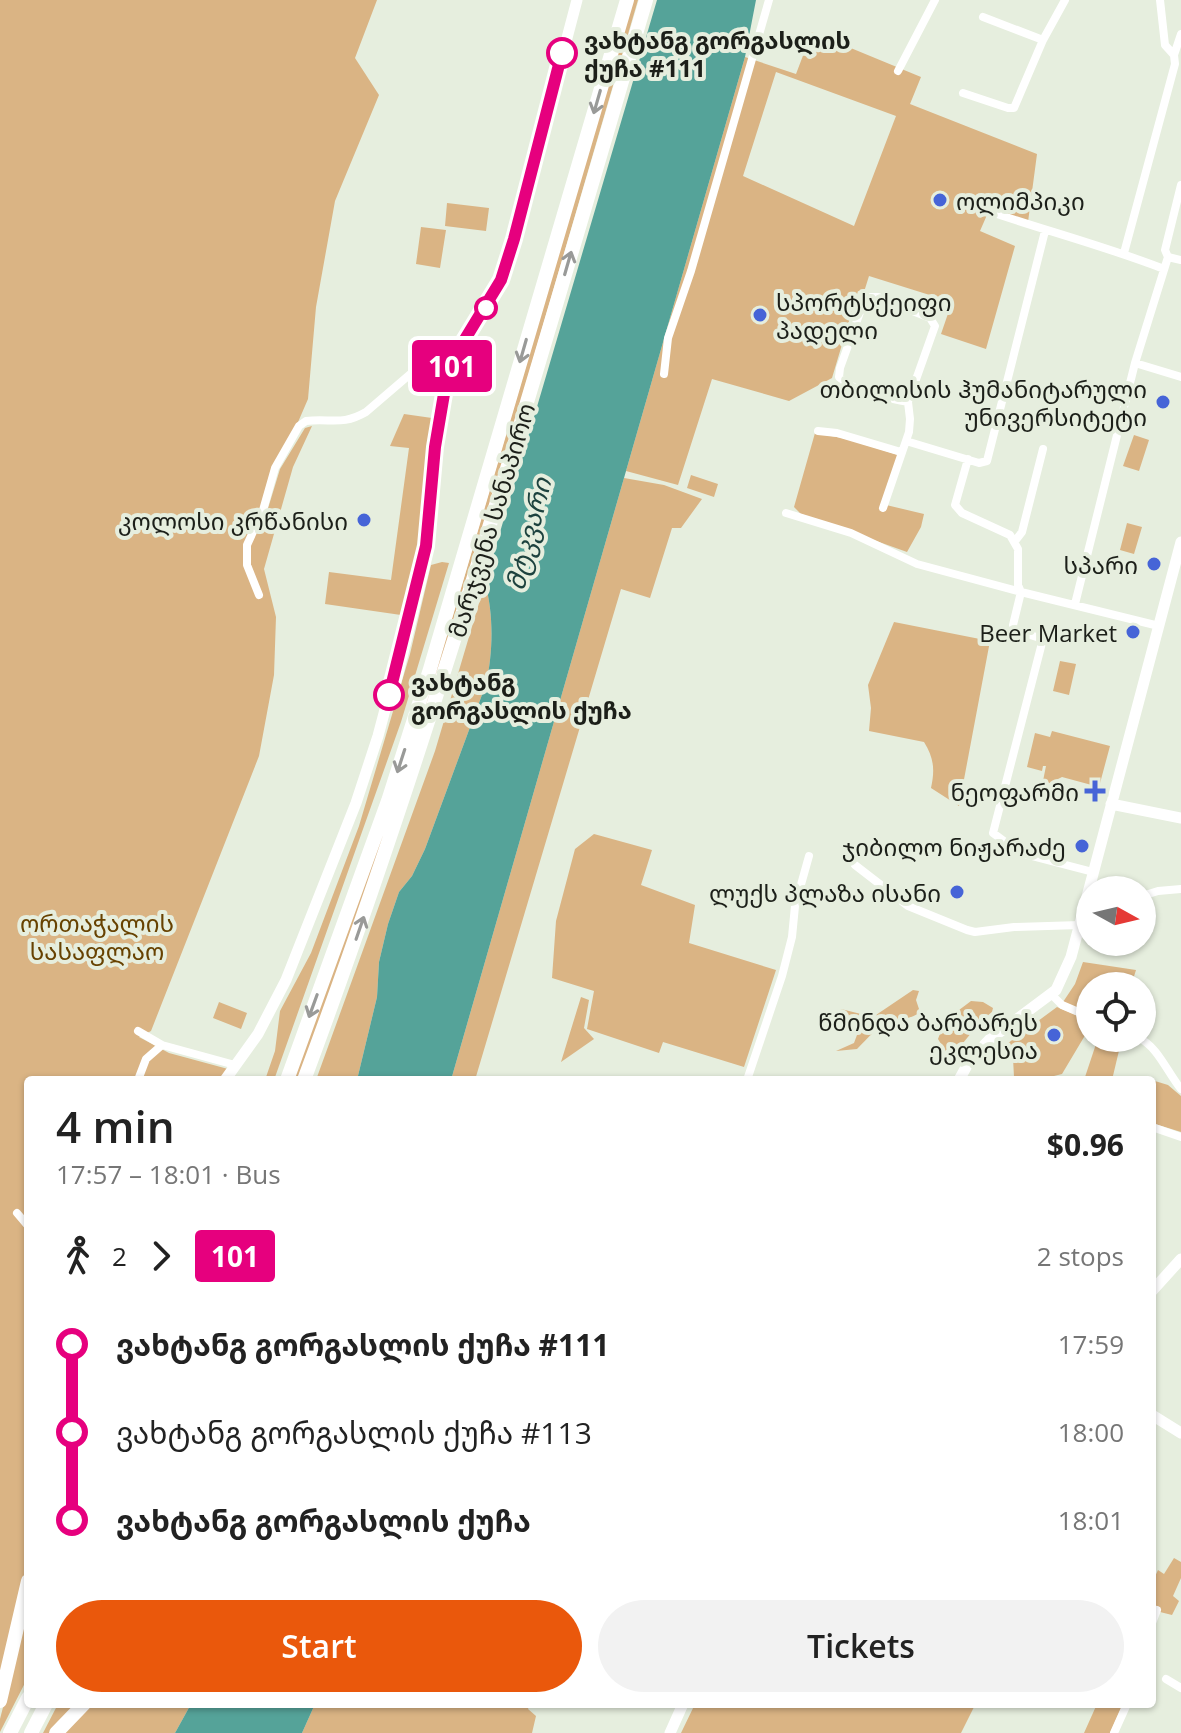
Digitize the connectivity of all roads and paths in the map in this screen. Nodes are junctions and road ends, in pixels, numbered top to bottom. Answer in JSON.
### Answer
{"nodes":[{"id":1,"x":577,"y":0,"type":"edge"},
{"id":2,"x":627,"y":0,"type":"edge"},
{"id":3,"x":646,"y":0,"type":"edge"},
{"id":4,"x":769,"y":0,"type":"edge"},
{"id":5,"x":935,"y":0,"type":"edge"},
{"id":6,"x":1065,"y":0,"type":"edge"},
{"id":7,"x":1160,"y":0,"type":"edge"},
{"id":8,"x":983,"y":17,"type":"dead end"},
{"id":9,"x":1181,"y":34,"type":"edge"},
{"id":10,"x":1043,"y":40,"type":"junction"},
{"id":11,"x":1174,"y":55,"type":"junction"},
{"id":12,"x":898,"y":71,"type":"dead end"},
{"id":13,"x":963,"y":93,"type":"dead end"},
{"id":14,"x":1181,"y":185,"type":"edge"},
{"id":15,"x":982,"y":209,"type":"dead end"},
{"id":16,"x":1045,"y":231,"type":"junction"},
{"id":17,"x":1124,"y":253,"type":"junction"},
{"id":18,"x":1168,"y":257,"type":"junction"},
{"id":19,"x":1181,"y":260,"type":"edge"},
{"id":20,"x":1164,"y":269,"type":"junction"},
{"id":21,"x":459,"y":349,"type":"junction"},
{"id":22,"x":1135,"y":363,"type":"junction"},
{"id":23,"x":664,"y":374,"type":"dead end"},
{"id":24,"x":1181,"y":377,"type":"edge"},
{"id":25,"x":908,"y":402,"type":"junction"},
{"id":26,"x":818,"y":431,"type":"dead end"},
{"id":27,"x":906,"y":441,"type":"junction"},
{"id":28,"x":1043,"y":449,"type":"dead end"},
{"id":29,"x":901,"y":452,"type":"junction"},
{"id":30,"x":968,"y":459,"type":"junction"},
{"id":31,"x":883,"y":508,"type":"dead end"},
{"id":32,"x":786,"y":513,"type":"dead end"},
{"id":33,"x":1015,"y":541,"type":"junction"},
{"id":34,"x":1181,"y":542,"type":"edge"},
{"id":35,"x":1021,"y":592,"type":"junction"},
{"id":36,"x":259,"y":595,"type":"dead end"},
{"id":37,"x":1075,"y":604,"type":"junction"},
{"id":38,"x":1159,"y":626,"type":"junction"},
{"id":39,"x":1111,"y":804,"type":"junction"},
{"id":40,"x":1181,"y":818,"type":"edge"},
{"id":41,"x":809,"y":856,"type":"dead end"},
{"id":42,"x":855,"y":865,"type":"dead end"},
{"id":43,"x":1093,"y":872,"type":"junction"},
{"id":44,"x":1092,"y":876,"type":"edge"},
{"id":45,"x":1181,"y":889,"type":"edge"},
{"id":46,"x":1156,"y":892,"type":"edge"},
{"id":47,"x":1076,"y":925,"type":"edge"},
{"id":48,"x":1076,"y":938,"type":"edge"},
{"id":49,"x":1051,"y":994,"type":"junction"},
{"id":50,"x":1076,"y":1011,"type":"edge"},
{"id":51,"x":138,"y":1031,"type":"dead end"},
{"id":52,"x":162,"y":1045,"type":"junction"},
{"id":53,"x":1156,"y":1052,"type":"edge"},
{"id":54,"x":235,"y":1065,"type":"junction"},
{"id":55,"x":140,"y":1076,"type":"edge"},
{"id":56,"x":228,"y":1076,"type":"edge"},
{"id":57,"x":288,"y":1076,"type":"edge"},
{"id":58,"x":305,"y":1076,"type":"edge"},
{"id":59,"x":748,"y":1076,"type":"edge"},
{"id":60,"x":961,"y":1076,"type":"edge"},
{"id":61,"x":1181,"y":1089,"type":"edge"},
{"id":62,"x":1156,"y":1128,"type":"edge"},
{"id":63,"x":1181,"y":1137,"type":"edge"},
{"id":64,"x":17,"y":1213,"type":"dead end"},
{"id":65,"x":24,"y":1221,"type":"edge"},
{"id":66,"x":1181,"y":1259,"type":"edge"},
{"id":67,"x":1156,"y":1287,"type":"edge"},
{"id":68,"x":1156,"y":1417,"type":"edge"},
{"id":69,"x":1181,"y":1433,"type":"edge"},
{"id":70,"x":24,"y":1598,"type":"edge"},
{"id":71,"x":1166,"y":1679,"type":"dead end"},
{"id":72,"x":1181,"y":1688,"type":"edge"},
{"id":73,"x":0,"y":1701,"type":"edge"},
{"id":74,"x":24,"y":1706,"type":"edge"},
{"id":75,"x":44,"y":1708,"type":"edge"},
{"id":76,"x":80,"y":1708,"type":"edge"},
{"id":77,"x":681,"y":1708,"type":"edge"},
{"id":78,"x":1125,"y":1708,"type":"edge"},
{"id":79,"x":10,"y":1733,"type":"edge"},
{"id":80,"x":31,"y":1733,"type":"edge"},
{"id":81,"x":56,"y":1733,"type":"edge"},
{"id":82,"x":670,"y":1733,"type":"edge"},
{"id":83,"x":1114,"y":1733,"type":"edge"}],
"edges":[{"from":1,"to":21,"type":"street"},
{"from":2,"to":57,"type":"highway","name":"მარჯვენა სანაპირო","one_way":true},
{"from":58,"to":3,"type":"highway","name":"მარჯვენა სანაპირო","one_way":true},
{"from":4,"to":23,"type":"street"},
{"from":5,"to":12,"type":"street"},
{"from":6,"to":10,"type":"street"},
{"from":7,"to":11,"type":"street"},
{"from":8,"to":10,"type":"street"},
{"from":9,"to":11,"type":"street"},
{"from":10,"to":13,"type":"street"},
{"from":11,"to":17,"type":"street"},
{"from":14,"to":18,"type":"street"},
{"from":15,"to":16,"type":"street"},
{"from":16,"to":17,"type":"street"},
{"from":16,"to":30,"type":"street"},
{"from":17,"to":20,"type":"street"},
{"from":18,"to":19,"type":"street"},
{"from":18,"to":20,"type":"street"},
{"from":20,"to":22,"type":"street"},
{"from":21,"to":36,"type":"street"},
{"from":21,"to":54,"type":"street"},
{"from":22,"to":24,"type":"street"},
{"from":22,"to":37,"type":"street"},
{"from":25,"to":25,"type":"street"},
{"from":25,"to":27,"type":"street"},
{"from":26,"to":29,"type":"street"},
{"from":27,"to":29,"type":"street"},
{"from":27,"to":30,"type":"street"},
{"from":28,"to":33,"type":"street"},
{"from":29,"to":31,"type":"street"},
{"from":30,"to":33,"type":"street"},
{"from":32,"to":35,"type":"street"},
{"from":33,"to":35,"type":"street"},
{"from":34,"to":38,"type":"street"},
{"from":35,"to":37,"type":"street"},
{"from":35,"to":43,"type":"street"},
{"from":37,"to":38,"type":"street"},
{"from":38,"to":39,"type":"street"},
{"from":39,"to":40,"type":"street"},
{"from":39,"to":43,"type":"street"},
{"from":41,"to":59,"type":"street"},
{"from":42,"to":47,"type":"street"},
{"from":43,"to":44,"type":"street"},
{"from":45,"to":46,"type":"street"},
{"from":48,"to":49,"type":"street"},
{"from":49,"to":50,"type":"street"},
{"from":49,"to":60,"type":"street"},
{"from":51,"to":52,"type":"street"},
{"from":52,"to":54,"type":"street"},
{"from":52,"to":55,"type":"street"},
{"from":53,"to":61,"type":"street"},
{"from":54,"to":56,"type":"street"},
{"from":62,"to":63,"type":"street"},
{"from":64,"to":65,"type":"street"},
{"from":66,"to":67,"type":"street"},
{"from":68,"to":69,"type":"street"},
{"from":70,"to":73,"type":"highway"},
{"from":71,"to":72,"type":"street"},
{"from":74,"to":79,"type":"highway"},
{"from":75,"to":80,"type":"highway"},
{"from":76,"to":81,"type":"highway"},
{"from":77,"to":82,"type":"street"},
{"from":78,"to":83,"type":"street"}]}
